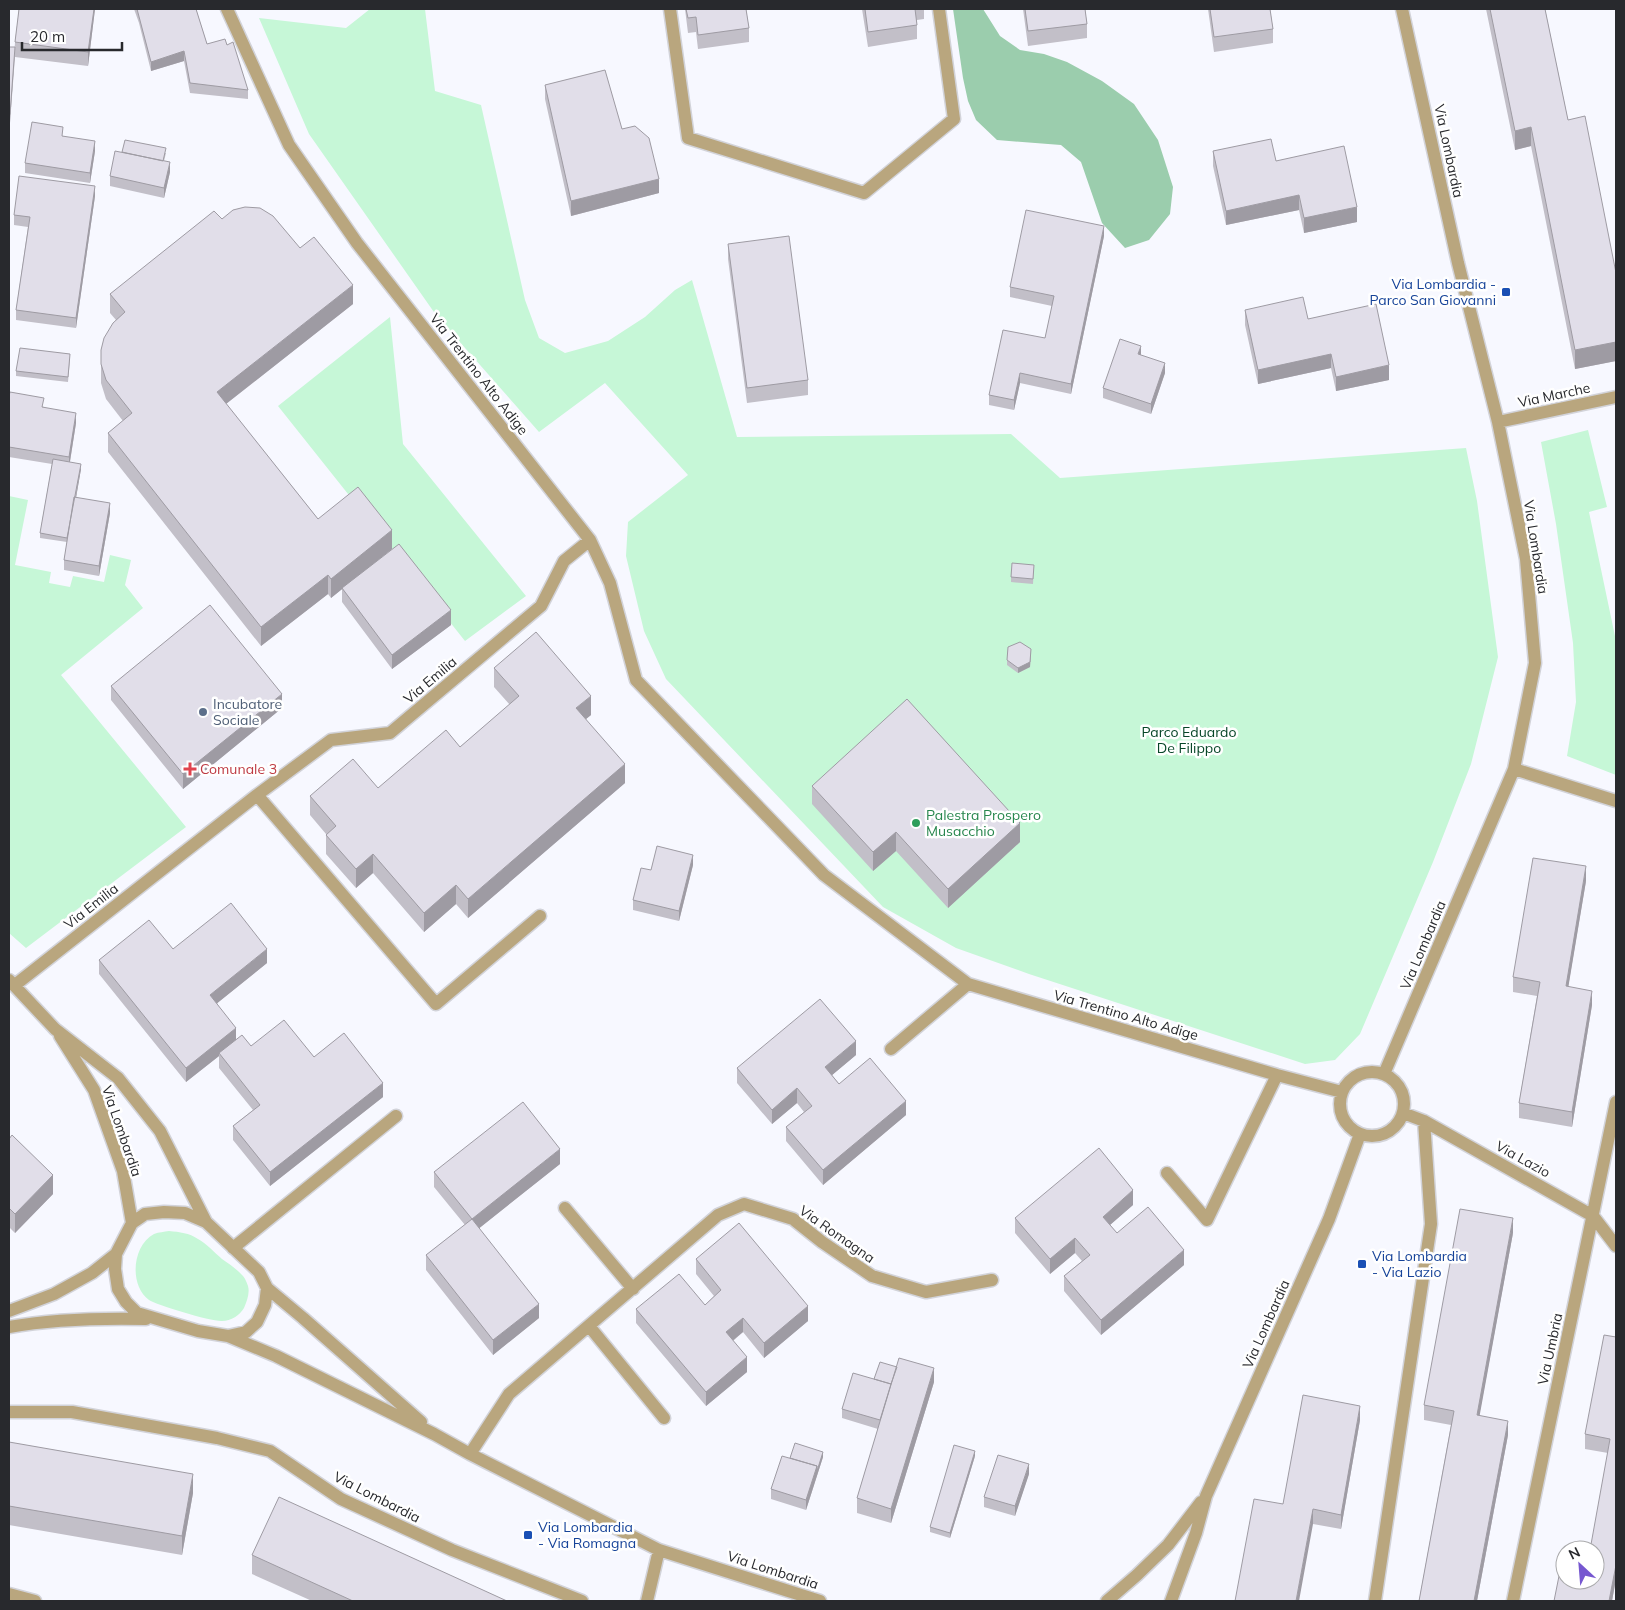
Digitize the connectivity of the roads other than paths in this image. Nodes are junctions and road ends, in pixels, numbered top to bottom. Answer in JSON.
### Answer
{"nodes":[{"id":1,"x":227,"y":9,"type":"edge"},
{"id":2,"x":670,"y":9,"type":"edge"},
{"id":3,"x":939,"y":9,"type":"edge"},
{"id":4,"x":1402,"y":9,"type":"edge"},
{"id":5,"x":1616,"y":398,"type":"edge"},
{"id":6,"x":1498,"y":422,"type":"junction"},
{"id":7,"x":590,"y":540,"type":"junction"},
{"id":8,"x":1514,"y":768,"type":"junction"},
{"id":9,"x":257,"y":795,"type":"junction"},
{"id":10,"x":1616,"y":801,"type":"edge"},
{"id":11,"x":540,"y":916,"type":"dead end"},
{"id":12,"x":12,"y":983,"type":"edge"},
{"id":13,"x":968,"y":984,"type":"junction"},
{"id":14,"x":55,"y":1028,"type":"junction"},
{"id":15,"x":891,"y":1049,"type":"dead end"},
{"id":16,"x":1384,"y":1074,"type":"junction"},
{"id":17,"x":1277,"y":1075,"type":"junction"},
{"id":18,"x":1342,"y":1092,"type":"junction"},
{"id":19,"x":1616,"y":1102,"type":"edge"},
{"id":20,"x":1403,"y":1114,"type":"junction"},
{"id":21,"x":396,"y":1116,"type":"dead end"},
{"id":22,"x":1424,"y":1121,"type":"junction"},
{"id":23,"x":1360,"y":1134,"type":"junction"},
{"id":24,"x":1167,"y":1173,"type":"dead end"},
{"id":25,"x":565,"y":1208,"type":"dead end"},
{"id":26,"x":1593,"y":1216,"type":"junction"},
{"id":27,"x":206,"y":1222,"type":"junction"},
{"id":28,"x":132,"y":1223,"type":"junction"},
{"id":29,"x":1616,"y":1246,"type":"edge"},
{"id":30,"x":233,"y":1248,"type":"junction"},
{"id":31,"x":116,"y":1254,"type":"junction"},
{"id":32,"x":992,"y":1280,"type":"dead end"},
{"id":33,"x":267,"y":1288,"type":"junction"},
{"id":34,"x":634,"y":1289,"type":"junction"},
{"id":35,"x":9,"y":1311,"type":"edge"},
{"id":36,"x":156,"y":1319,"type":"junction"},
{"id":37,"x":589,"y":1326,"type":"junction"},
{"id":38,"x":9,"y":1327,"type":"edge"},
{"id":39,"x":228,"y":1336,"type":"junction"},
{"id":40,"x":9,"y":1412,"type":"edge"},
{"id":41,"x":664,"y":1418,"type":"dead end"},
{"id":42,"x":434,"y":1434,"type":"junction"},
{"id":43,"x":470,"y":1454,"type":"junction"},
{"id":44,"x":1206,"y":1496,"type":"junction"},
{"id":45,"x":659,"y":1550,"type":"junction"},
{"id":46,"x":9,"y":1594,"type":"edge"},
{"id":47,"x":35,"y":1601,"type":"edge"},
{"id":48,"x":582,"y":1601,"type":"edge"},
{"id":49,"x":647,"y":1601,"type":"edge"},
{"id":50,"x":820,"y":1601,"type":"edge"},
{"id":51,"x":1107,"y":1601,"type":"edge"},
{"id":52,"x":1171,"y":1601,"type":"edge"},
{"id":53,"x":1376,"y":1601,"type":"edge"},
{"id":54,"x":1513,"y":1601,"type":"edge"}],
"edges":[{"from":1,"to":7,"type":"street","name":"Via Trentino Alto Adige"},
{"from":2,"to":3,"type":"street"},
{"from":4,"to":6,"type":"street","name":"Via Lombardia"},
{"from":5,"to":6,"type":"street","name":"Via Marche"},
{"from":6,"to":8,"type":"street","name":"Via Lombardia"},
{"from":7,"to":9,"type":"street","name":"Via Emilia"},
{"from":7,"to":13,"type":"street","name":"Via Trentino Alto Adige"},
{"from":8,"to":10,"type":"street"},
{"from":8,"to":16,"type":"street","name":"Via Lombardia"},
{"from":9,"to":11,"type":"street"},
{"from":9,"to":12,"type":"street","name":"Via Emilia"},
{"from":12,"to":14,"type":"street","name":"Via Lombardia"},
{"from":13,"to":15,"type":"street"},
{"from":13,"to":17,"type":"street","name":"Via Trentino Alto Adige"},
{"from":14,"to":27,"type":"street","name":"Via Lombardia"},
{"from":14,"to":28,"type":"street","name":"Via Lombardia"},
{"from":16,"to":18,"type":"street"},
{"from":16,"to":20,"type":"street"},
{"from":17,"to":18,"type":"street","name":"Via Trentino Alto Adige"},
{"from":17,"to":24,"type":"street"},
{"from":18,"to":23,"type":"street"},
{"from":19,"to":26,"type":"street","name":"Via Umbria"},
{"from":20,"to":22,"type":"street","name":"Via Lazio"},
{"from":20,"to":23,"type":"street"},
{"from":21,"to":30,"type":"street"},
{"from":22,"to":26,"type":"street","name":"Via Lazio"},
{"from":22,"to":53,"type":"street"},
{"from":23,"to":44,"type":"street","name":"Via Lombardia"},
{"from":25,"to":34,"type":"street"},
{"from":26,"to":29,"type":"street","name":"Via Lazio"},
{"from":26,"to":54,"type":"street","name":"Via Umbria"},
{"from":27,"to":28,"type":"street"},
{"from":27,"to":30,"type":"street"},
{"from":28,"to":31,"type":"street"},
{"from":30,"to":33,"type":"street"},
{"from":31,"to":35,"type":"street"},
{"from":31,"to":36,"type":"street"},
{"from":32,"to":34,"type":"street","name":"Via Romagna"},
{"from":33,"to":39,"type":"street"},
{"from":33,"to":42,"type":"street","name":"Via Lombardia"},
{"from":34,"to":37,"type":"street","name":"Via Romagna"},
{"from":36,"to":38,"type":"street"},
{"from":36,"to":39,"type":"street"},
{"from":37,"to":41,"type":"street"},
{"from":37,"to":43,"type":"street","name":"Via Romagna"},
{"from":39,"to":42,"type":"street","name":"Via Lombardia"},
{"from":40,"to":48,"type":"street","name":"Via Lombardia"},
{"from":42,"to":43,"type":"street","name":"Via Lombardia"},
{"from":43,"to":45,"type":"street","name":"Via Lombardia"},
{"from":44,"to":51,"type":"street","name":"Via Lombardia"},
{"from":44,"to":52,"type":"street","name":"Via Lombardia"},
{"from":45,"to":49,"type":"street"},
{"from":45,"to":50,"type":"street","name":"Via Lombardia"},
{"from":46,"to":47,"type":"street"}]}
